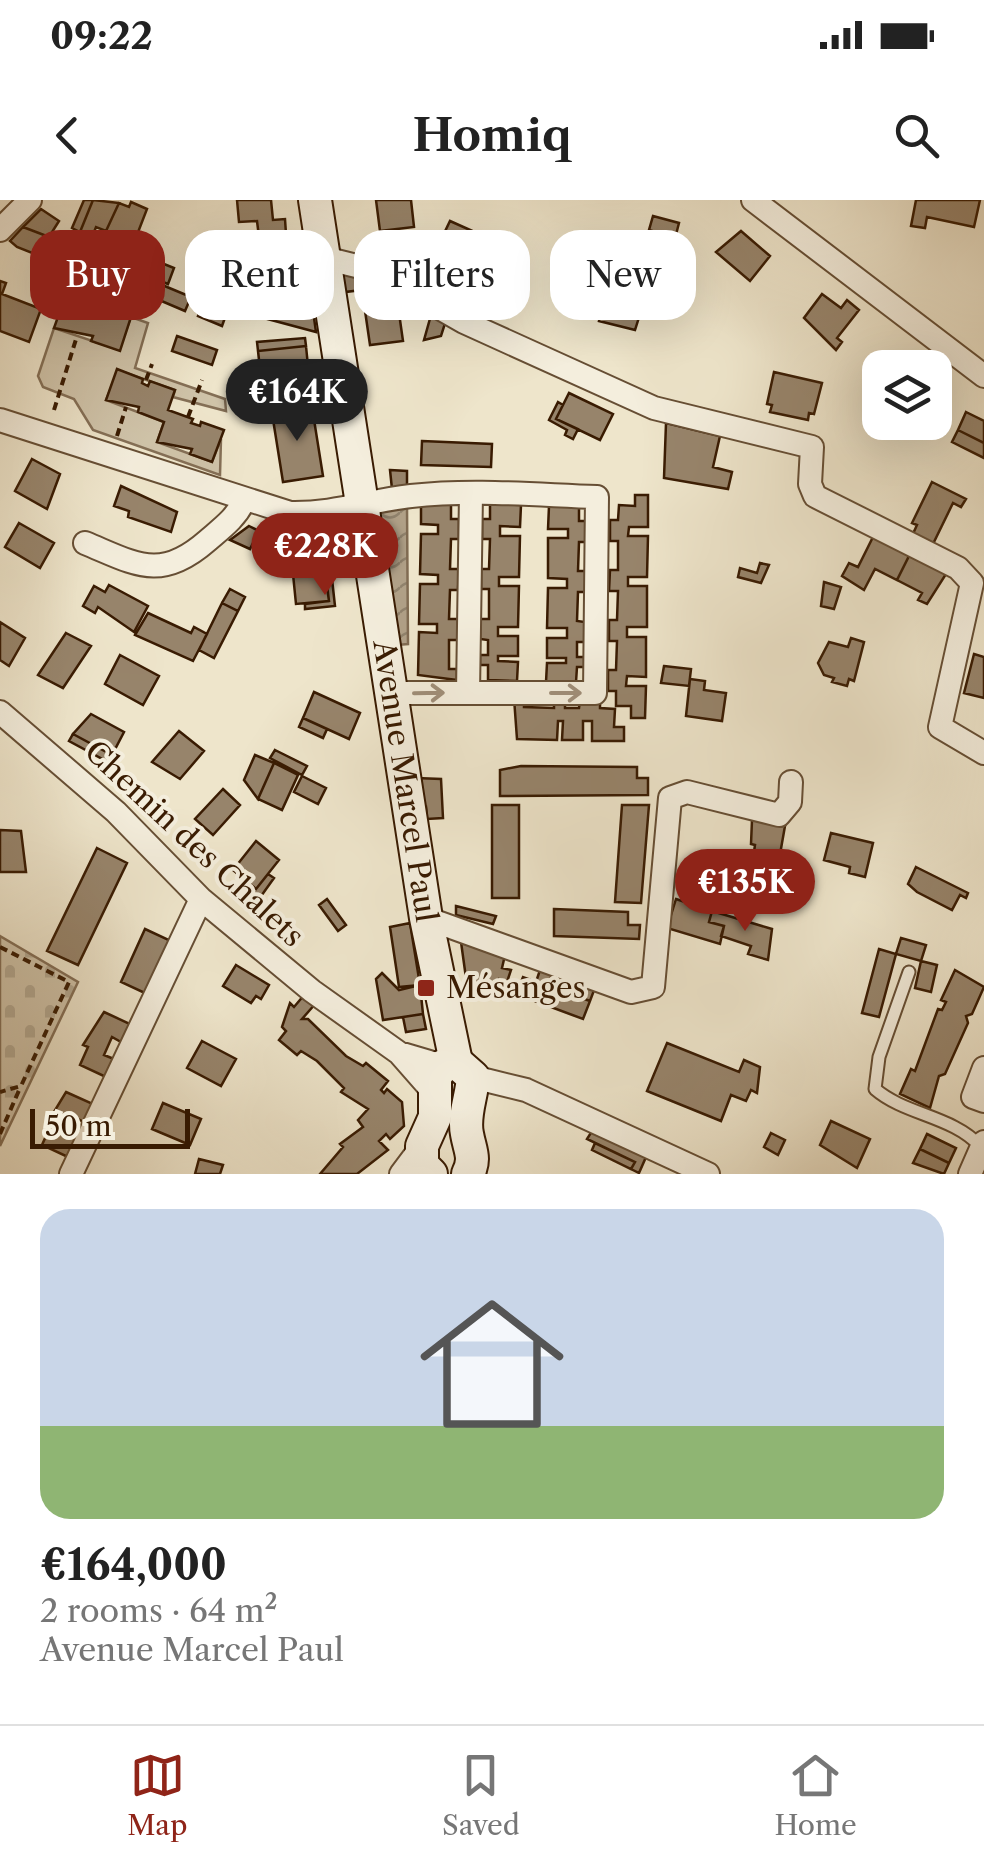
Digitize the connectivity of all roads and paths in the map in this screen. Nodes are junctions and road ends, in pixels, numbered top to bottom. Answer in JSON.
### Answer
{"nodes":[{"id":1,"x":30,"y":200,"type":"edge"},
{"id":2,"x":315,"y":200,"type":"edge"},
{"id":3,"x":754,"y":200,"type":"edge"},
{"id":4,"x":0,"y":230,"type":"edge"},
{"id":5,"x":320,"y":230,"type":"edge"},
{"id":6,"x":334,"y":260,"type":"edge"},
{"id":7,"x":333,"y":320,"type":"edge"},
{"id":8,"x":76,"y":336,"type":"dead end"},
{"id":9,"x":152,"y":364,"type":"dead end"},
{"id":10,"x":984,"y":376,"type":"edge"},
{"id":11,"x":146,"y":380,"type":"dead end"},
{"id":12,"x":202,"y":380,"type":"dead end"},
{"id":13,"x":126,"y":408,"type":"dead end"},
{"id":14,"x":54,"y":410,"type":"dead end"},
{"id":15,"x":188,"y":417,"type":"dead end"},
{"id":16,"x":0,"y":420,"type":"edge"},
{"id":17,"x":110,"y":456,"type":"junction"},
{"id":18,"x":470,"y":494,"type":"junction"},
{"id":19,"x":244,"y":501,"type":"junction"},
{"id":20,"x":359,"y":504,"type":"junction"},
{"id":21,"x":85,"y":543,"type":"dead end"},
{"id":22,"x":468,"y":693,"type":"junction"},
{"id":23,"x":390,"y":694,"type":"junction"},
{"id":24,"x":0,"y":712,"type":"edge"},
{"id":25,"x":984,"y":752,"type":"edge"},
{"id":26,"x":791,"y":782,"type":"dead end"},
{"id":27,"x":201,"y":899,"type":"junction"},
{"id":28,"x":426,"y":918,"type":"junction"},
{"id":29,"x":0,"y":947,"type":"edge"},
{"id":30,"x":908,"y":972,"type":"dead end"},
{"id":31,"x":984,"y":1068,"type":"edge"},
{"id":32,"x":452,"y":1075,"type":"junction"},
{"id":33,"x":21,"y":1086,"type":"junction"},
{"id":34,"x":0,"y":1092,"type":"edge"},
{"id":35,"x":984,"y":1101,"type":"edge"},
{"id":36,"x":0,"y":1134,"type":"edge"},
{"id":37,"x":982,"y":1144,"type":"edge"},
{"id":38,"x":427,"y":1160,"type":"edge"},
{"id":39,"x":71,"y":1174,"type":"edge"},
{"id":40,"x":401,"y":1174,"type":"edge"},
{"id":41,"x":468,"y":1174,"type":"edge"},
{"id":42,"x":708,"y":1174,"type":"edge"},
{"id":43,"x":970,"y":1174,"type":"edge"}],
"edges":[{"from":1,"to":4,"type":"street"},
{"from":2,"to":5,"type":"main road","name":"Avenue Marcel Paul"},
{"from":3,"to":10,"type":"street"},
{"from":6,"to":25,"type":"street"},
{"from":7,"to":20,"type":"main road","name":"Avenue Marcel Paul"},
{"from":8,"to":14,"type":"path"},
{"from":9,"to":11,"type":"path"},
{"from":12,"to":15,"type":"path"},
{"from":13,"to":17,"type":"path"},
{"from":16,"to":17,"type":"street"},
{"from":17,"to":19,"type":"street"},
{"from":18,"to":20,"type":"street"},
{"from":18,"to":22,"type":"street"},
{"from":22,"to":18,"type":"street","one_way":true},
{"from":19,"to":20,"type":"street"},
{"from":19,"to":21,"type":"street"},
{"from":20,"to":23,"type":"main road","name":"Avenue Marcel Paul"},
{"from":23,"to":22,"type":"street","one_way":true},
{"from":23,"to":28,"type":"main road","name":"Avenue Marcel Paul"},
{"from":24,"to":27,"type":"street","name":"Chemin des Chalets"},
{"from":26,"to":28,"type":"street"},
{"from":27,"to":32,"type":"street","name":"Chemin des Chalets"},
{"from":27,"to":39,"type":"street"},
{"from":28,"to":32,"type":"main road","name":"Avenue Marcel Paul"},
{"from":29,"to":33,"type":"path"},
{"from":30,"to":37,"type":"lane"},
{"from":31,"to":35,"type":"street"},
{"from":32,"to":38,"type":"main road"},
{"from":32,"to":41,"type":"main road"},
{"from":32,"to":42,"type":"street"},
{"from":33,"to":34,"type":"path"},
{"from":33,"to":36,"type":"path"},
{"from":37,"to":43,"type":"street"},
{"from":38,"to":40,"type":"street"}]}
